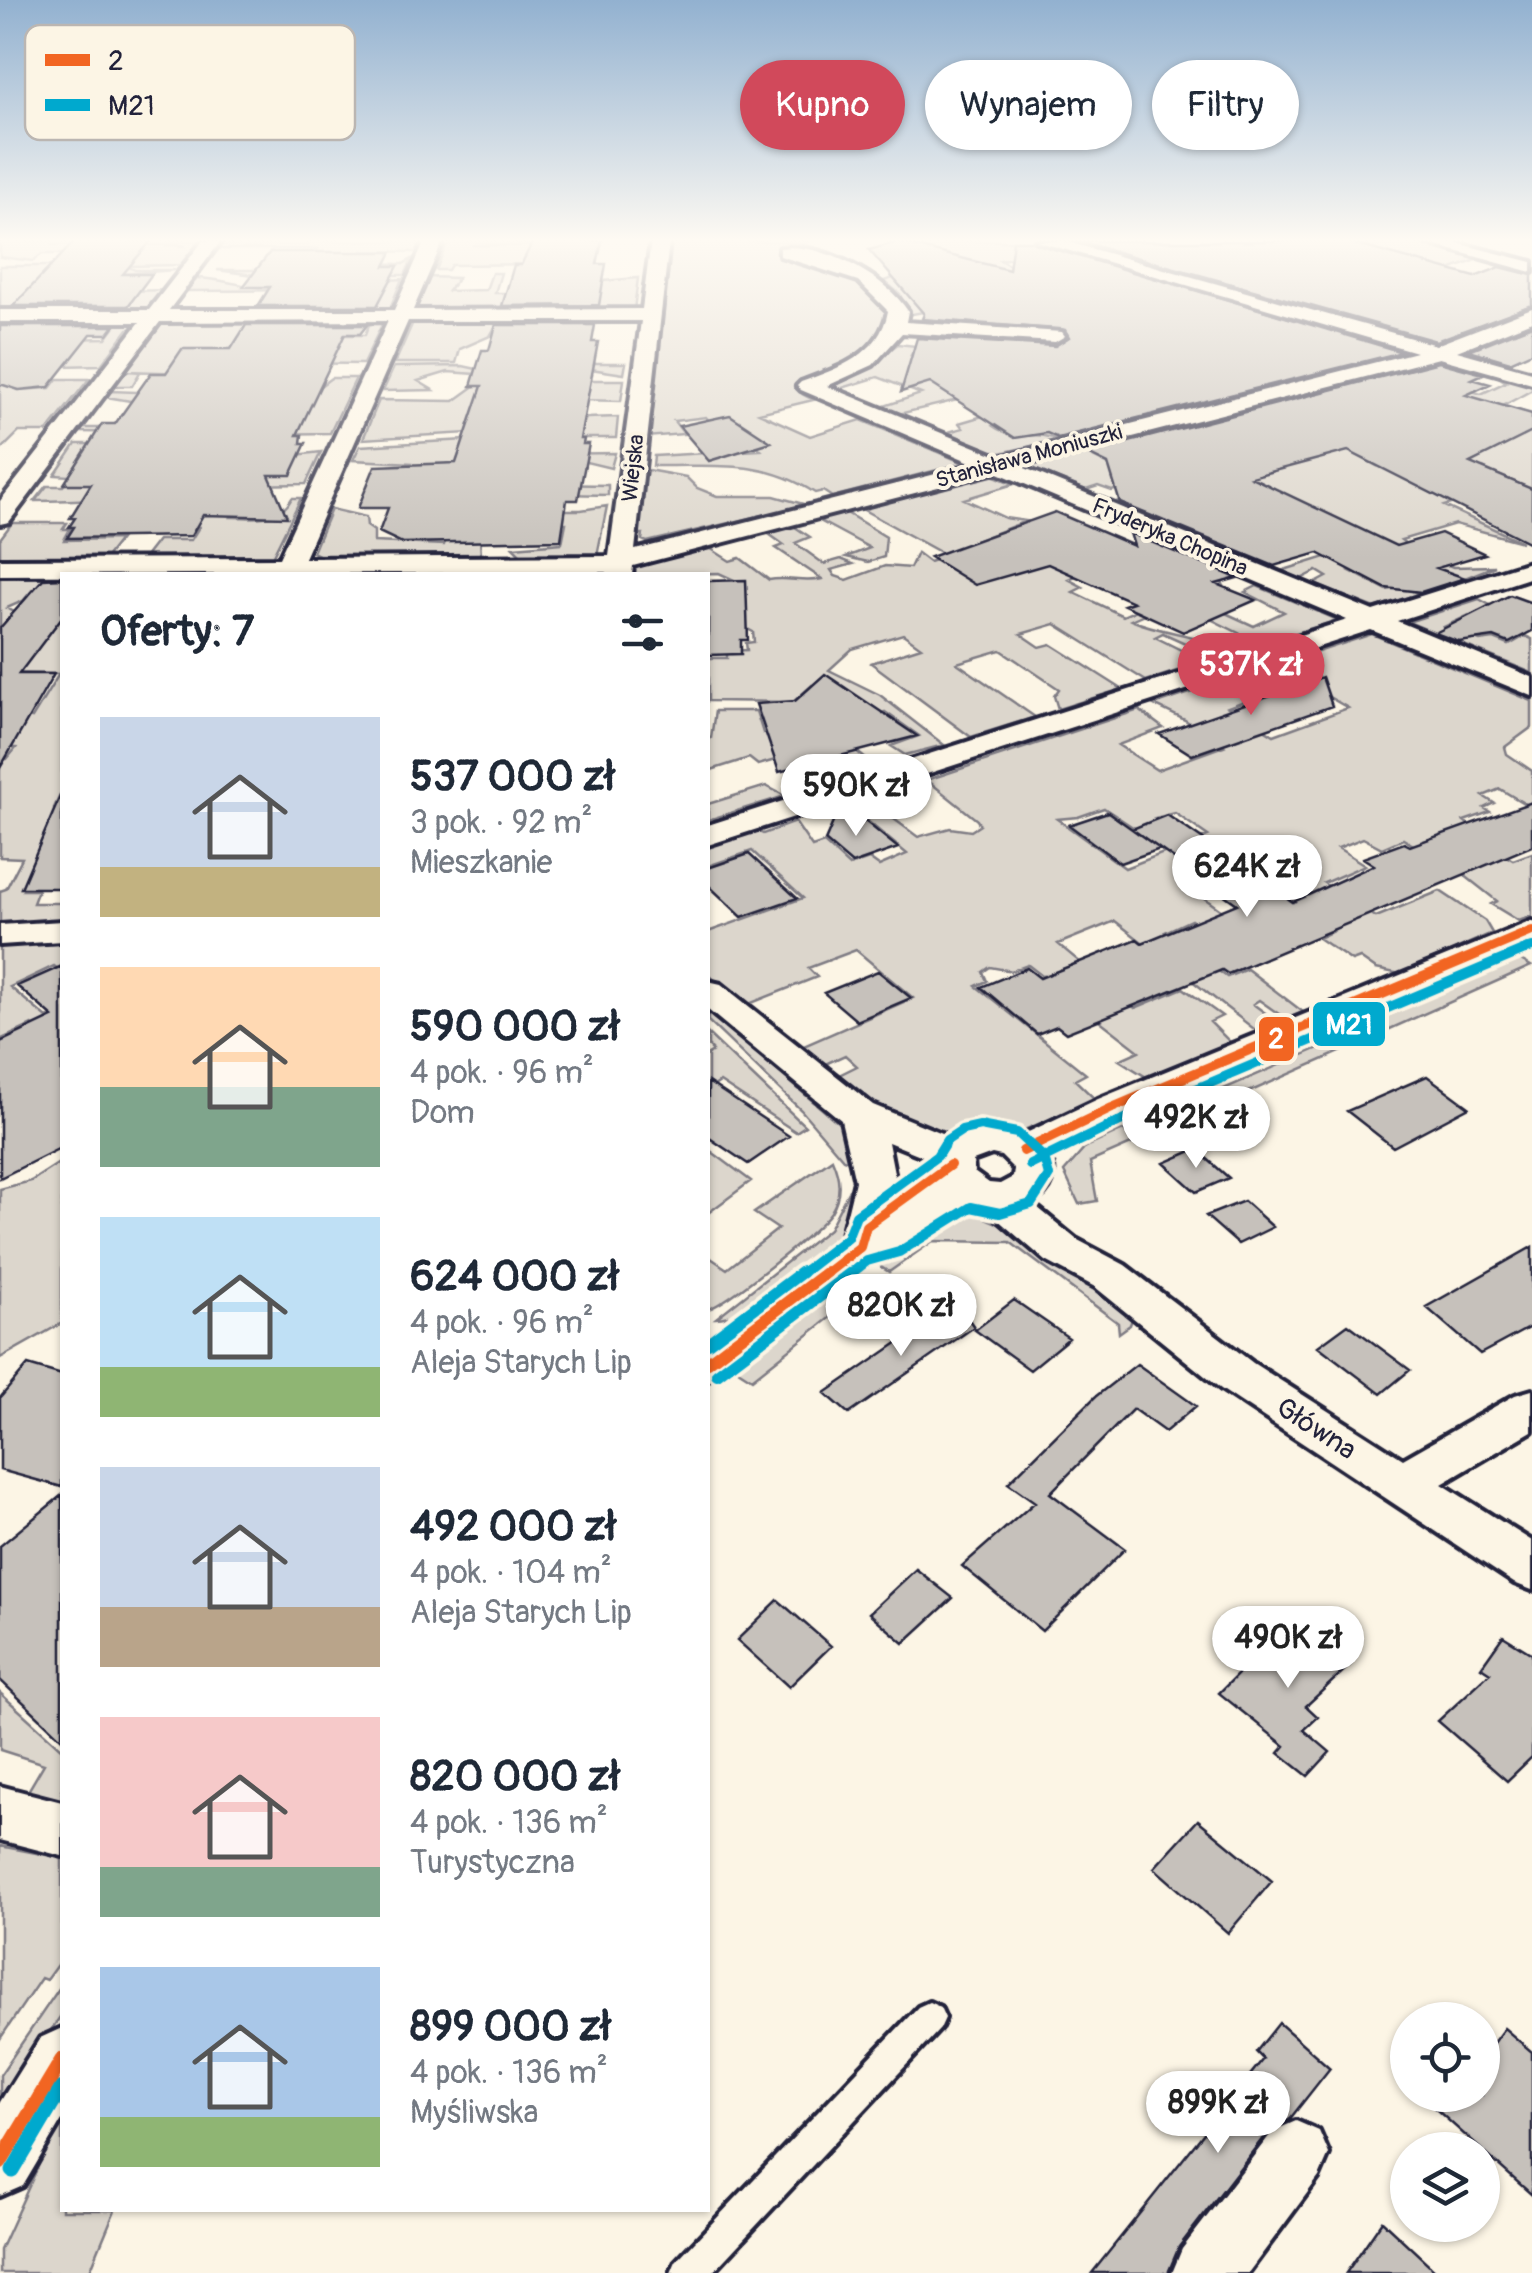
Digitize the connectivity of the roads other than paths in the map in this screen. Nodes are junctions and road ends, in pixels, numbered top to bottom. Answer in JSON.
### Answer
{"nodes":[{"id":1,"x":130,"y":347,"type":"edge"},
{"id":2,"x":385,"y":347,"type":"edge"},
{"id":3,"x":647,"y":347,"type":"edge"},
{"id":4,"x":884,"y":347,"type":"edge"},
{"id":5,"x":1421,"y":347,"type":"edge"},
{"id":6,"x":1451,"y":347,"type":"edge"},
{"id":7,"x":1439,"y":352,"type":"junction"},
{"id":8,"x":1532,"y":378,"type":"edge"},
{"id":9,"x":996,"y":464,"type":"junction"},
{"id":10,"x":0,"y":517,"type":"edge"},
{"id":11,"x":0,"y":567,"type":"edge"},
{"id":12,"x":620,"y":568,"type":"edge"},
{"id":13,"x":1532,"y":569,"type":"edge"},
{"id":14,"x":286,"y":570,"type":"edge"},
{"id":15,"x":1373,"y":621,"type":"junction"},
{"id":16,"x":1532,"y":687,"type":"edge"},
{"id":17,"x":710,"y":834,"type":"edge"},
{"id":18,"x":1532,"y":930,"type":"edge"},
{"id":19,"x":60,"y":931,"type":"edge"},
{"id":20,"x":0,"y":935,"type":"edge"},
{"id":21,"x":710,"y":994,"type":"edge"},
{"id":22,"x":858,"y":1114,"type":"junction"},
{"id":23,"x":987,"y":1175,"type":"junction"},
{"id":24,"x":863,"y":1236,"type":"junction"},
{"id":25,"x":710,"y":1360,"type":"edge"},
{"id":26,"x":1532,"y":1408,"type":"edge"},
{"id":27,"x":1400,"y":1485,"type":"junction"},
{"id":28,"x":1532,"y":1568,"type":"edge"},
{"id":29,"x":0,"y":1812,"type":"edge"},
{"id":30,"x":60,"y":1829,"type":"edge"},
{"id":31,"x":929,"y":2018,"type":"dead end"},
{"id":32,"x":60,"y":2063,"type":"edge"},
{"id":33,"x":1296,"y":2154,"type":"dead end"},
{"id":34,"x":0,"y":2163,"type":"edge"},
{"id":35,"x":688,"y":2273,"type":"edge"},
{"id":36,"x":1206,"y":2273,"type":"edge"}],
"edges":[{"from":1,"to":10,"type":"street"},
{"from":2,"to":14,"type":"street"},
{"from":3,"to":12,"type":"street","name":"Wiejska"},
{"from":4,"to":9,"type":"street","name":"Fryderyka Chopina"},
{"from":5,"to":7,"type":"street"},
{"from":6,"to":7,"type":"street","name":"Stanisława Moniuszki"},
{"from":7,"to":8,"type":"street"},
{"from":7,"to":9,"type":"street","name":"Stanisława Moniuszki"},
{"from":9,"to":12,"type":"street","name":"Stanisława Moniuszki"},
{"from":9,"to":15,"type":"street","name":"Fryderyka Chopina"},
{"from":11,"to":14,"type":"street","name":"Stanisława Moniuszki"},
{"from":12,"to":14,"type":"street","name":"Stanisława Moniuszki"},
{"from":13,"to":15,"type":"street"},
{"from":15,"to":16,"type":"street","name":"Fryderyka Chopina"},
{"from":15,"to":17,"type":"street"},
{"from":18,"to":23,"type":"street"},
{"from":19,"to":20,"type":"street"},
{"from":21,"to":22,"type":"street"},
{"from":22,"to":23,"type":"street"},
{"from":22,"to":24,"type":"street"},
{"from":23,"to":24,"type":"street"},
{"from":23,"to":27,"type":"street","name":"Główna"},
{"from":24,"to":25,"type":"street"},
{"from":26,"to":27,"type":"street"},
{"from":27,"to":28,"type":"street","name":"Główna"},
{"from":29,"to":30,"type":"street"},
{"from":31,"to":35,"type":"lane"},
{"from":32,"to":34,"type":"street"},
{"from":33,"to":36,"type":"street"}]}
